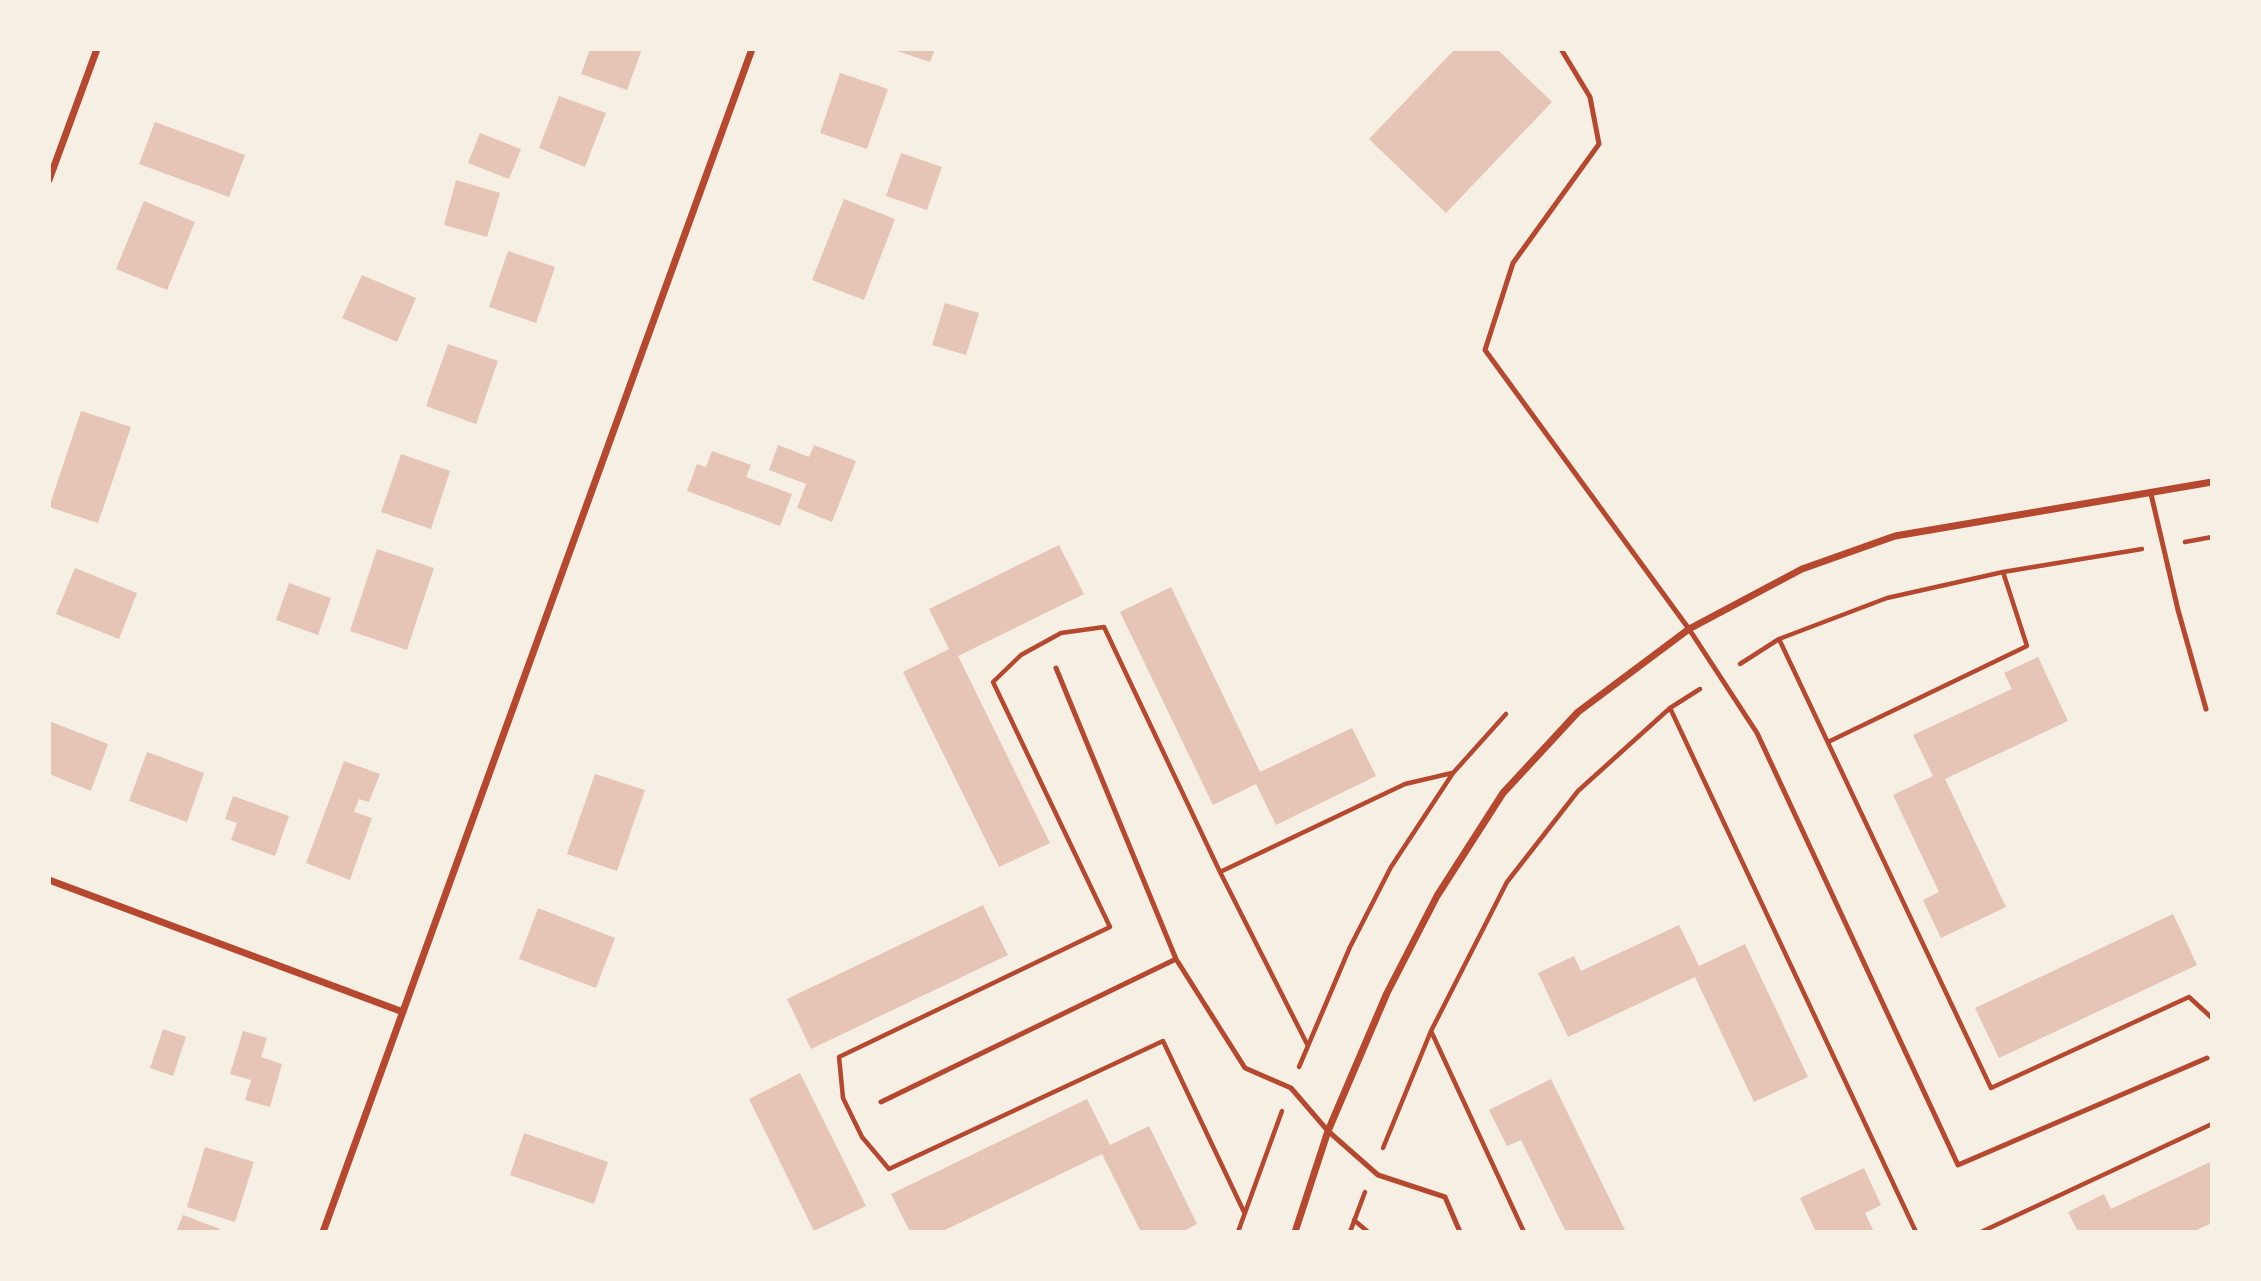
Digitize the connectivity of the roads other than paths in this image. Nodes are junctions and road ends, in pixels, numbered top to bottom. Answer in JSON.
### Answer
{"nodes":[{"id":1,"x":97,"y":49,"type":"edge"},
{"id":2,"x":752,"y":49,"type":"edge"},
{"id":3,"x":1561,"y":49,"type":"edge"},
{"id":4,"x":49,"y":180,"type":"edge"},
{"id":5,"x":2212,"y":482,"type":"edge"},
{"id":6,"x":2151,"y":494,"type":"junction"},
{"id":7,"x":1689,"y":629,"type":"junction"},
{"id":8,"x":1056,"y":668,"type":"dead end"},
{"id":9,"x":2206,"y":709,"type":"dead end"},
{"id":10,"x":49,"y":880,"type":"edge"},
{"id":11,"x":1176,"y":959,"type":"junction"},
{"id":12,"x":403,"y":1012,"type":"junction"},
{"id":13,"x":2207,"y":1058,"type":"dead end"},
{"id":14,"x":881,"y":1102,"type":"dead end"},
{"id":15,"x":1328,"y":1131,"type":"junction"},
{"id":16,"x":323,"y":1232,"type":"edge"},
{"id":17,"x":1296,"y":1232,"type":"edge"},
{"id":18,"x":1460,"y":1232,"type":"edge"}],
"edges":[{"from":1,"to":4,"type":"street"},
{"from":2,"to":12,"type":"street"},
{"from":3,"to":7,"type":"lane"},
{"from":5,"to":6,"type":"street"},
{"from":6,"to":7,"type":"street"},
{"from":6,"to":9,"type":"lane"},
{"from":7,"to":13,"type":"lane"},
{"from":7,"to":15,"type":"street"},
{"from":8,"to":11,"type":"lane"},
{"from":10,"to":12,"type":"street"},
{"from":11,"to":14,"type":"lane"},
{"from":11,"to":15,"type":"lane"},
{"from":12,"to":16,"type":"street"},
{"from":15,"to":17,"type":"street"},
{"from":15,"to":18,"type":"lane"}]}
